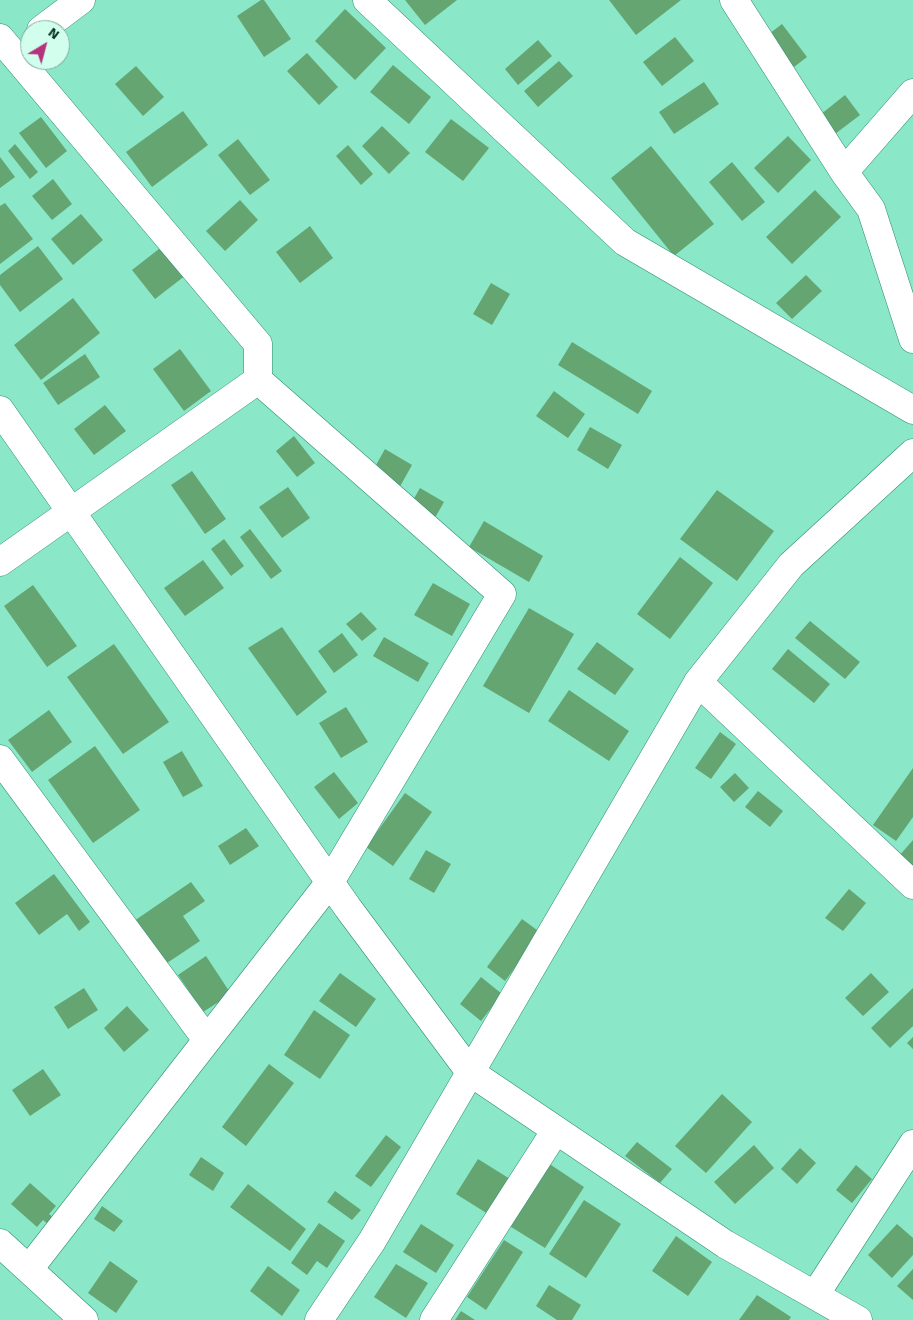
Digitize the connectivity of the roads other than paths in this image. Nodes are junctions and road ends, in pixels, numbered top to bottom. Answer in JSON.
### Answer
{"nodes":[{"id":1,"x":80,"y":0,"type":"edge"},
{"id":2,"x":367,"y":0,"type":"edge"},
{"id":3,"x":734,"y":0,"type":"edge"},
{"id":4,"x":54,"y":20,"type":"edge"},
{"id":5,"x":10,"y":48,"type":"edge"},
{"id":6,"x":913,"y":93,"type":"edge"},
{"id":7,"x":844,"y":172,"type":"junction"},
{"id":8,"x":913,"y":339,"type":"edge"},
{"id":9,"x":258,"y":380,"type":"junction"},
{"id":10,"x":0,"y":410,"type":"edge"},
{"id":11,"x":913,"y":410,"type":"edge"},
{"id":12,"x":913,"y":452,"type":"edge"},
{"id":13,"x":72,"y":513,"type":"junction"},
{"id":14,"x":0,"y":562,"type":"edge"},
{"id":15,"x":698,"y":682,"type":"junction"},
{"id":16,"x":0,"y":759,"type":"edge"},
{"id":17,"x":330,"y":882,"type":"junction"},
{"id":18,"x":913,"y":885,"type":"edge"},
{"id":19,"x":207,"y":1040,"type":"junction"},
{"id":20,"x":470,"y":1072,"type":"junction"},
{"id":21,"x":556,"y":1130,"type":"junction"},
{"id":22,"x":913,"y":1144,"type":"edge"},
{"id":23,"x":0,"y":1243,"type":"edge"},
{"id":24,"x":29,"y":1269,"type":"junction"},
{"id":25,"x":815,"y":1295,"type":"junction"},
{"id":26,"x":84,"y":1320,"type":"edge"},
{"id":27,"x":319,"y":1320,"type":"edge"},
{"id":28,"x":434,"y":1320,"type":"edge"},
{"id":29,"x":858,"y":1320,"type":"edge"}],
"edges":[{"from":1,"to":4,"type":"street"},
{"from":2,"to":11,"type":"street"},
{"from":3,"to":7,"type":"street"},
{"from":5,"to":9,"type":"street"},
{"from":6,"to":7,"type":"street"},
{"from":7,"to":8,"type":"street"},
{"from":9,"to":13,"type":"street"},
{"from":9,"to":17,"type":"street"},
{"from":10,"to":13,"type":"street"},
{"from":12,"to":15,"type":"street"},
{"from":13,"to":14,"type":"street"},
{"from":13,"to":17,"type":"street"},
{"from":15,"to":18,"type":"street"},
{"from":15,"to":20,"type":"street"},
{"from":16,"to":19,"type":"street"},
{"from":17,"to":19,"type":"street"},
{"from":17,"to":20,"type":"street"},
{"from":19,"to":24,"type":"street"},
{"from":20,"to":21,"type":"street"},
{"from":20,"to":27,"type":"street"},
{"from":21,"to":25,"type":"street"},
{"from":21,"to":28,"type":"street"},
{"from":22,"to":25,"type":"street"},
{"from":23,"to":24,"type":"street"},
{"from":24,"to":26,"type":"street"},
{"from":25,"to":29,"type":"street"}]}
